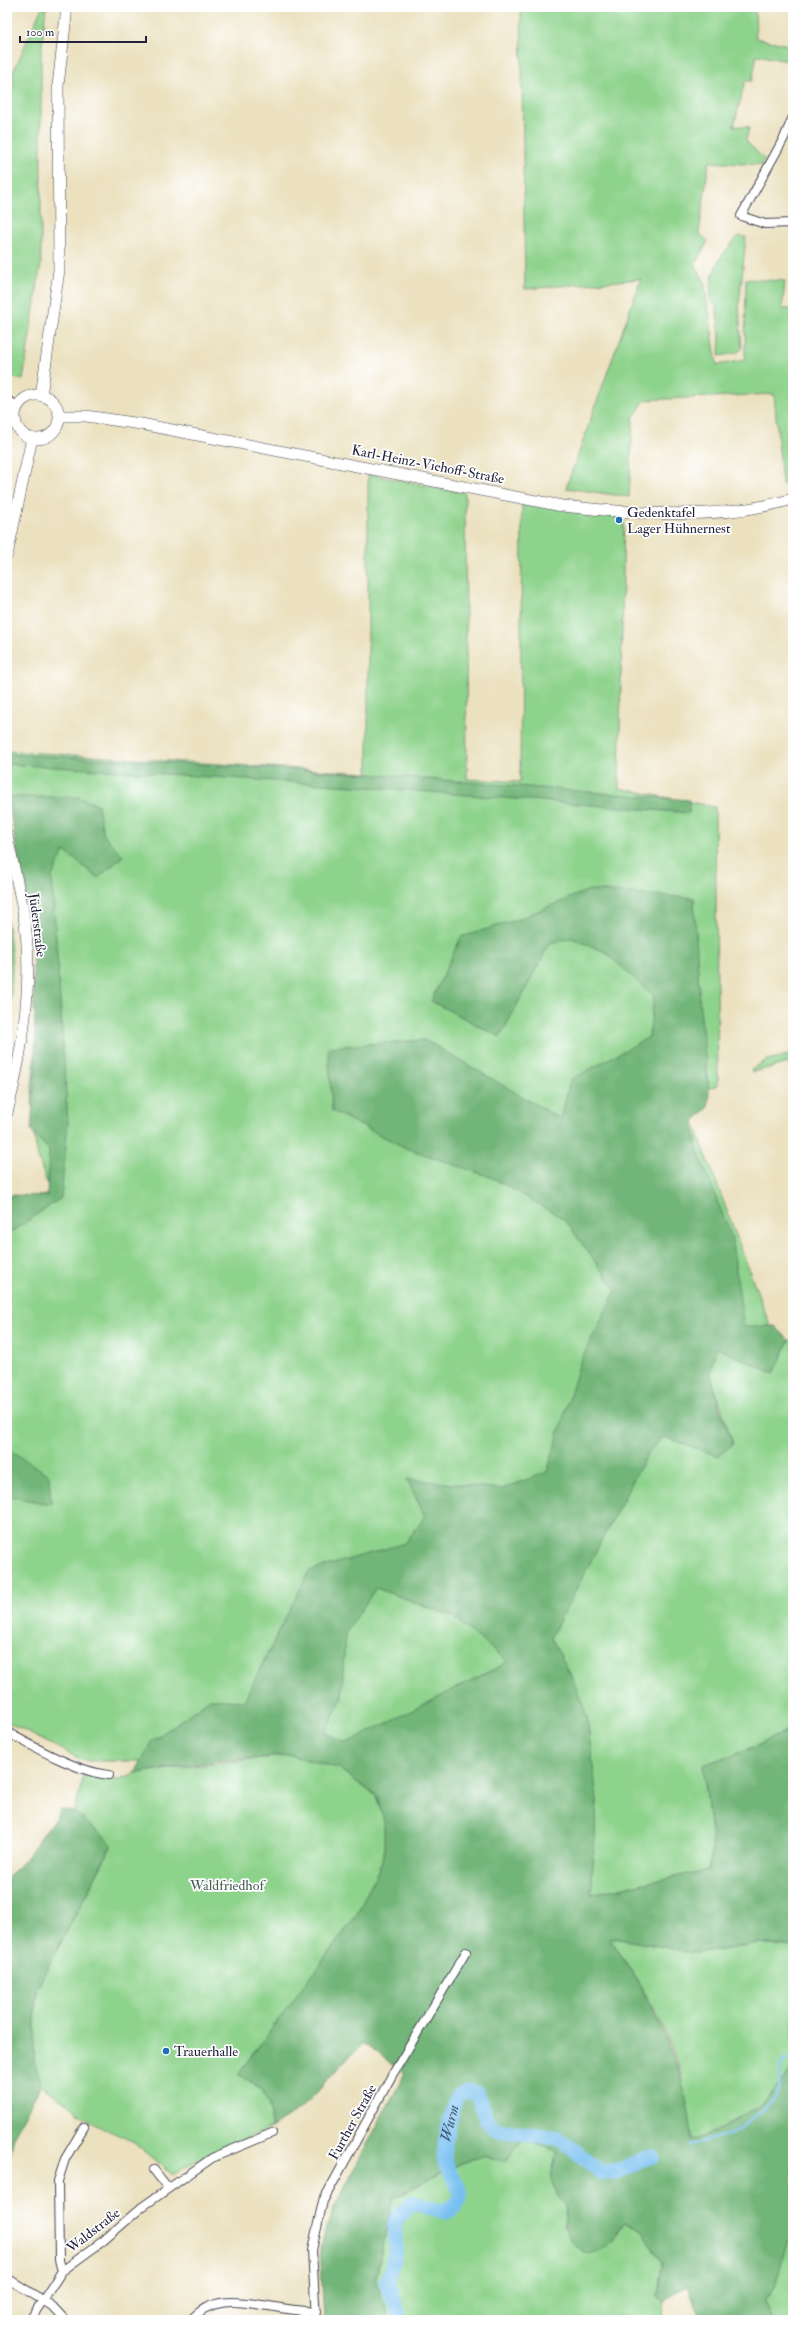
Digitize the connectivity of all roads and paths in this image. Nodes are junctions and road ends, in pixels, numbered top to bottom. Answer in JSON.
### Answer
{"nodes":[{"id":1,"x":68,"y":7,"type":"edge"},
{"id":2,"x":793,"y":117,"type":"edge"},
{"id":3,"x":793,"y":224,"type":"edge"},
{"id":4,"x":41,"y":396,"type":"junction"},
{"id":5,"x":7,"y":400,"type":"edge"},
{"id":6,"x":18,"y":406,"type":"junction"},
{"id":7,"x":59,"y":416,"type":"junction"},
{"id":8,"x":32,"y":438,"type":"junction"},
{"id":9,"x":793,"y":499,"type":"edge"},
{"id":10,"x":7,"y":555,"type":"edge"},
{"id":11,"x":7,"y":836,"type":"edge"},
{"id":12,"x":10,"y":1087,"type":"edge"},
{"id":13,"x":7,"y":1113,"type":"edge"},
{"id":14,"x":7,"y":1732,"type":"edge"},
{"id":15,"x":109,"y":1774,"type":"dead end"},
{"id":16,"x":466,"y":1952,"type":"dead end"},
{"id":17,"x":84,"y":2127,"type":"dead end"},
{"id":18,"x":272,"y":2133,"type":"dead end"},
{"id":19,"x":154,"y":2170,"type":"dead end"},
{"id":20,"x":168,"y":2188,"type":"junction"},
{"id":21,"x":62,"y":2271,"type":"junction"},
{"id":22,"x":7,"y":2278,"type":"edge"},
{"id":23,"x":43,"y":2300,"type":"junction"},
{"id":24,"x":316,"y":2316,"type":"edge"},
{"id":25,"x":30,"y":2320,"type":"edge"},
{"id":26,"x":66,"y":2320,"type":"edge"},
{"id":27,"x":191,"y":2320,"type":"edge"}],
"edges":[{"from":1,"to":4,"type":"main road"},
{"from":2,"to":3,"type":"street"},
{"from":4,"to":6,"type":"main road"},
{"from":4,"to":7,"type":"main road"},
{"from":5,"to":6,"type":"street"},
{"from":6,"to":8,"type":"main road"},
{"from":7,"to":8,"type":"main road"},
{"from":7,"to":9,"type":"main road","name":"Karl-Heinz-Viehoff-Straße"},
{"from":8,"to":10,"type":"main road"},
{"from":11,"to":12,"type":"main road","name":"Jüderstraße"},
{"from":12,"to":13,"type":"main road","name":"Jüderstraße"},
{"from":14,"to":15,"type":"street"},
{"from":16,"to":24,"type":"street","name":"Further Straße"},
{"from":17,"to":21,"type":"street"},
{"from":18,"to":20,"type":"street","name":"Waldstraße"},
{"from":19,"to":20,"type":"street"},
{"from":20,"to":21,"type":"street","name":"Waldstraße"},
{"from":21,"to":23,"type":"street","name":"Waldstraße"},
{"from":22,"to":23,"type":"street"},
{"from":23,"to":25,"type":"street","name":"Waldstraße"},
{"from":23,"to":26,"type":"street"},
{"from":24,"to":27,"type":"street"}]}
